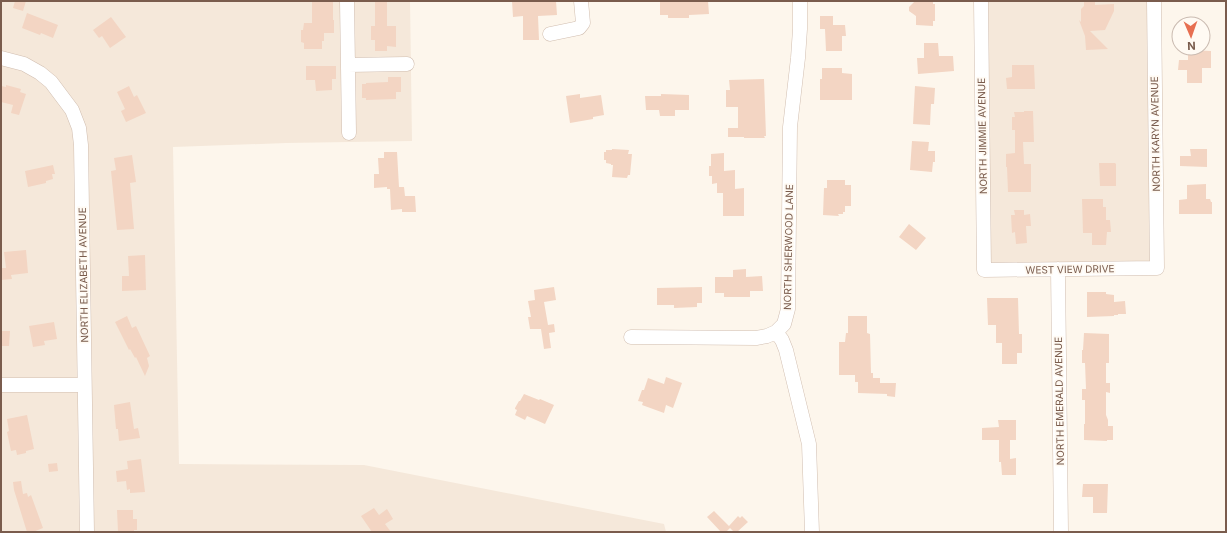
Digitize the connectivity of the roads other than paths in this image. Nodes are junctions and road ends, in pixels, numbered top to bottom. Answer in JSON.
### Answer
{"nodes":[{"id":1,"x":347,"y":1,"type":"edge"},
{"id":2,"x":581,"y":1,"type":"edge"},
{"id":3,"x":800,"y":1,"type":"edge"},
{"id":4,"x":981,"y":1,"type":"edge"},
{"id":5,"x":1154,"y":1,"type":"edge"},
{"id":6,"x":550,"y":34,"type":"dead end"},
{"id":7,"x":1,"y":58,"type":"edge"},
{"id":8,"x":407,"y":64,"type":"dead end"},
{"id":9,"x":348,"y":66,"type":"junction"},
{"id":10,"x":349,"y":133,"type":"dead end"},
{"id":11,"x":1157,"y":268,"type":"joint"},
{"id":12,"x":1058,"y":269,"type":"junction"},
{"id":13,"x":984,"y":270,"type":"joint"},
{"id":14,"x":776,"y":332,"type":"junction"},
{"id":15,"x":631,"y":337,"type":"dead end"},
{"id":16,"x":1,"y":385,"type":"edge"},
{"id":17,"x":84,"y":385,"type":"junction"},
{"id":18,"x":87,"y":532,"type":"edge"},
{"id":19,"x":812,"y":532,"type":"edge"},
{"id":20,"x":1061,"y":532,"type":"edge"}],
"edges":[{"from":1,"to":9,"type":"street"},
{"from":2,"to":6,"type":"street"},
{"from":3,"to":14,"type":"street","name":"NORTH SHERWOOD LANE"},
{"from":4,"to":13,"type":"street","name":"NORTH JIMMIE AVENUE"},
{"from":5,"to":11,"type":"street","name":"NORTH KARYN AVENUE"},
{"from":7,"to":17,"type":"street","name":"NORTH ELIZABETH AVENUE"},
{"from":8,"to":9,"type":"street"},
{"from":9,"to":10,"type":"street"},
{"from":11,"to":12,"type":"street","name":"WEST VIEW DRIVE"},
{"from":12,"to":13,"type":"street","name":"WEST VIEW DRIVE"},
{"from":12,"to":20,"type":"street","name":"NORTH EMERALD AVENUE"},
{"from":14,"to":15,"type":"street"},
{"from":14,"to":19,"type":"street"},
{"from":16,"to":17,"type":"street"},
{"from":17,"to":18,"type":"street","name":"NORTH ELIZABETH AVENUE"}]}
